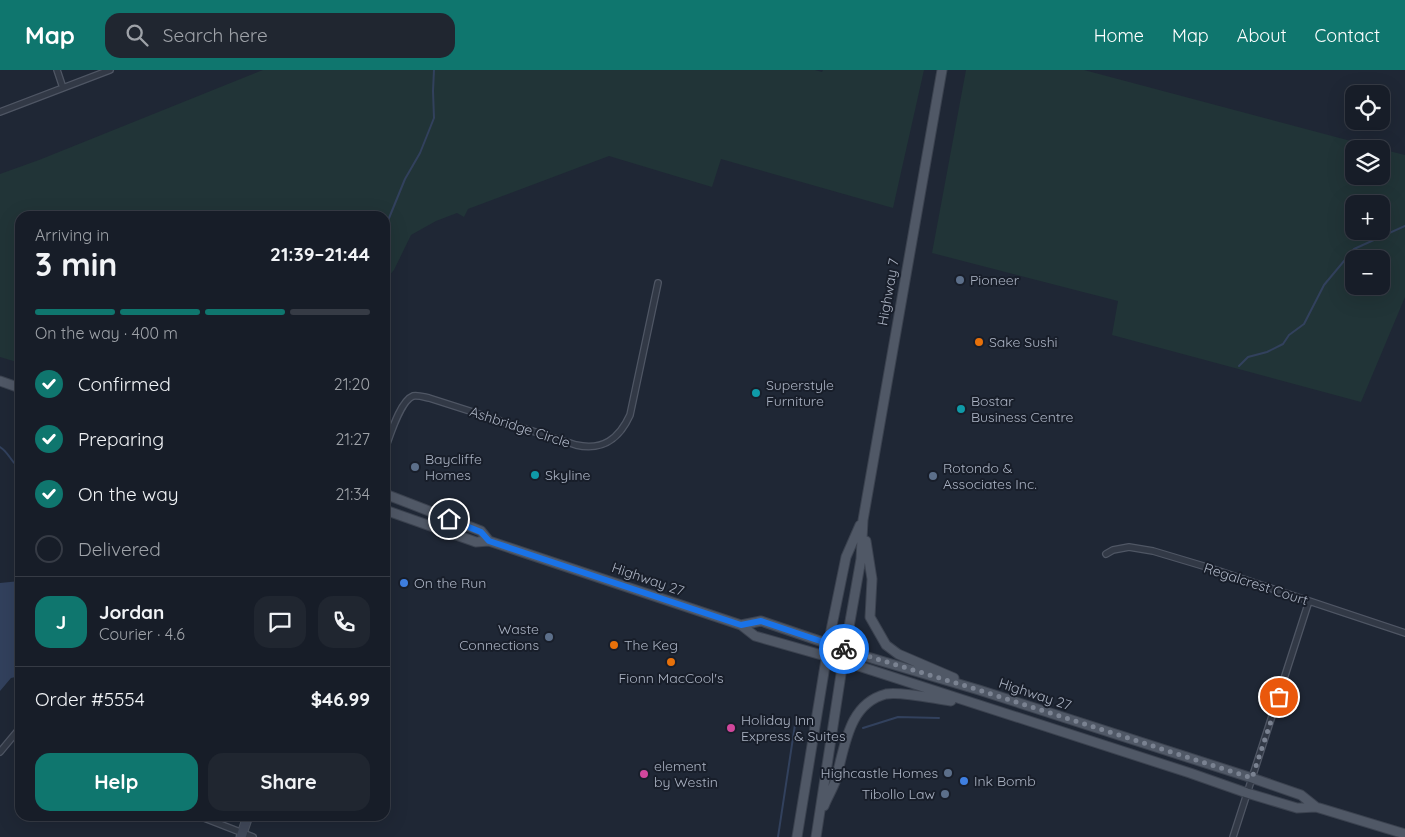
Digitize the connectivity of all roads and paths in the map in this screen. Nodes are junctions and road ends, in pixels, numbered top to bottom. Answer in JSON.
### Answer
{"nodes":[{"id":1,"x":57,"y":70,"type":"edge"},
{"id":2,"x":110,"y":70,"type":"edge"},
{"id":3,"x":942,"y":70,"type":"edge"},
{"id":4,"x":64,"y":88,"type":"junction"},
{"id":5,"x":0,"y":112,"type":"edge"},
{"id":6,"x":658,"y":283,"type":"dead end"},
{"id":7,"x":0,"y":381,"type":"edge"},
{"id":8,"x":15,"y":386,"type":"edge"},
{"id":9,"x":390,"y":437,"type":"edge"},
{"id":10,"x":390,"y":496,"type":"edge"},
{"id":11,"x":390,"y":512,"type":"edge"},
{"id":12,"x":862,"y":520,"type":"junction"},
{"id":13,"x":489,"y":541,"type":"junction"},
{"id":14,"x":1106,"y":554,"type":"dead end"},
{"id":15,"x":1309,"y":601,"type":"junction"},
{"id":16,"x":741,"y":625,"type":"junction"},
{"id":17,"x":1405,"y":633,"type":"edge"},
{"id":18,"x":829,"y":644,"type":"junction"},
{"id":19,"x":845,"y":650,"type":"junction"},
{"id":20,"x":827,"y":657,"type":"junction"},
{"id":21,"x":843,"y":661,"type":"junction"},
{"id":22,"x":979,"y":690,"type":"junction"},
{"id":23,"x":975,"y":704,"type":"junction"},
{"id":24,"x":15,"y":734,"type":"edge"},
{"id":25,"x":0,"y":752,"type":"edge"},
{"id":26,"x":1252,"y":778,"type":"junction"},
{"id":27,"x":1247,"y":793,"type":"junction"},
{"id":28,"x":1316,"y":807,"type":"junction"},
{"id":29,"x":819,"y":815,"type":"junction"},
{"id":30,"x":210,"y":821,"type":"edge"},
{"id":31,"x":246,"y":821,"type":"edge"},
{"id":32,"x":1405,"y":834,"type":"edge"},
{"id":33,"x":241,"y":835,"type":"edge"},
{"id":34,"x":253,"y":837,"type":"edge"},
{"id":35,"x":797,"y":837,"type":"edge"},
{"id":36,"x":816,"y":837,"type":"edge"},
{"id":37,"x":1233,"y":837,"type":"edge"}],
"edges":[{"from":1,"to":4,"type":"street"},
{"from":2,"to":4,"type":"street"},
{"from":3,"to":12,"type":"main road","name":"Highway 7"},
{"from":4,"to":5,"type":"street"},
{"from":6,"to":9,"type":"street","name":"Ashbridge Circle"},
{"from":7,"to":8,"type":"main road"},
{"from":10,"to":13,"type":"main road","name":"Highway 27"},
{"from":11,"to":13,"type":"main road","name":"Highway 27"},
{"from":12,"to":18,"type":"main road","name":"Highway 7"},
{"from":12,"to":19,"type":"main road","name":"Highway 7"},
{"from":12,"to":22,"type":"main road"},
{"from":13,"to":16,"type":"main road","name":"Highway 27"},
{"from":14,"to":15,"type":"street","name":"Regalcrest Court"},
{"from":15,"to":17,"type":"street","name":"Regalcrest Court"},
{"from":15,"to":26,"type":"street"},
{"from":16,"to":18,"type":"main road","name":"Highway 27"},
{"from":16,"to":20,"type":"main road","name":"Highway 27"},
{"from":18,"to":19,"type":"main road","name":"Highway 27"},
{"from":18,"to":20,"type":"main road","name":"Highway 7"},
{"from":19,"to":21,"type":"main road","name":"Highway 7"},
{"from":19,"to":22,"type":"main road","name":"Highway 27"},
{"from":20,"to":21,"type":"main road","name":"Highway 27"},
{"from":20,"to":35,"type":"main road","name":"Highway 7"},
{"from":21,"to":23,"type":"main road","name":"Highway 27"},
{"from":21,"to":29,"type":"main road","name":"Highway 7"},
{"from":22,"to":26,"type":"main road","name":"Highway 27"},
{"from":23,"to":27,"type":"main road","name":"Highway 27"},
{"from":23,"to":29,"type":"main road"},
{"from":24,"to":25,"type":"street"},
{"from":26,"to":27,"type":"street"},
{"from":26,"to":28,"type":"main road","name":"Highway 27"},
{"from":27,"to":28,"type":"main road","name":"Highway 27"},
{"from":27,"to":37,"type":"street"},
{"from":28,"to":32,"type":"main road","name":"Highway 27"},
{"from":29,"to":36,"type":"main road","name":"Highway 7"},
{"from":30,"to":33,"type":"street"},
{"from":31,"to":33,"type":"street"},
{"from":33,"to":34,"type":"street"}]}
